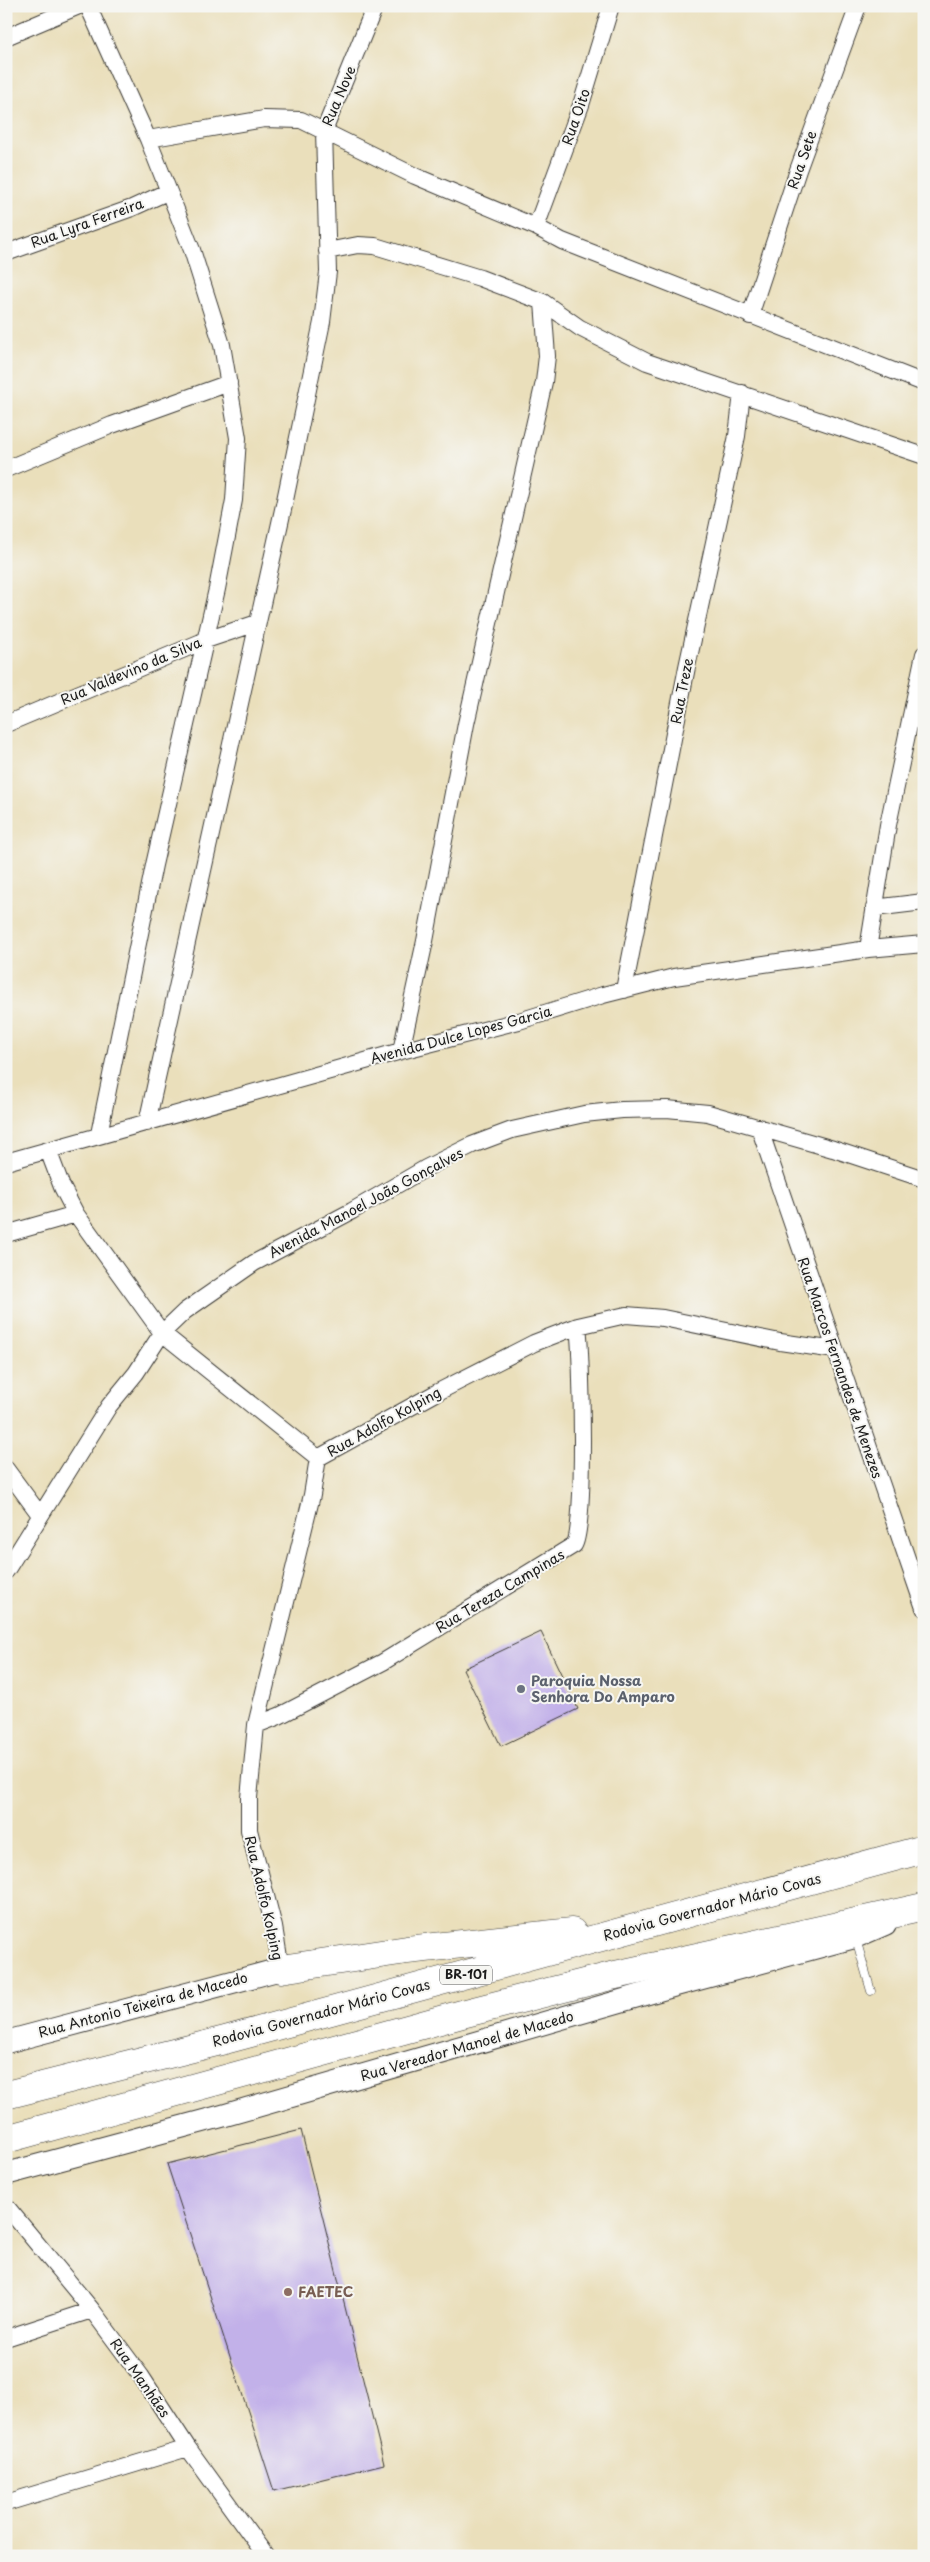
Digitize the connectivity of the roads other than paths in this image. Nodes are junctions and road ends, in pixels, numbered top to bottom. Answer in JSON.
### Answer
{"nodes":[{"id":1,"x":79,"y":6,"type":"edge"},
{"id":2,"x":88,"y":6,"type":"edge"},
{"id":3,"x":375,"y":6,"type":"edge"},
{"id":4,"x":612,"y":6,"type":"edge"},
{"id":5,"x":858,"y":6,"type":"edge"},
{"id":6,"x":6,"y":37,"type":"edge"},
{"id":7,"x":324,"y":131,"type":"junction"},
{"id":8,"x":148,"y":139,"type":"junction"},
{"id":9,"x":167,"y":192,"type":"junction"},
{"id":10,"x":536,"y":227,"type":"junction"},
{"id":11,"x":327,"y":251,"type":"junction"},
{"id":12,"x":6,"y":253,"type":"edge"},
{"id":13,"x":543,"y":302,"type":"junction"},
{"id":14,"x":750,"y":316,"type":"junction"},
{"id":15,"x":229,"y":383,"type":"junction"},
{"id":16,"x":924,"y":383,"type":"edge"},
{"id":17,"x":742,"y":393,"type":"junction"},
{"id":18,"x":924,"y":456,"type":"edge"},
{"id":19,"x":6,"y":469,"type":"edge"},
{"id":20,"x":257,"y":623,"type":"junction"},
{"id":21,"x":206,"y":640,"type":"junction"},
{"id":22,"x":924,"y":654,"type":"edge"},
{"id":23,"x":6,"y":724,"type":"edge"},
{"id":24,"x":924,"y":902,"type":"edge"},
{"id":25,"x":874,"y":908,"type":"junction"},
{"id":26,"x":924,"y":944,"type":"edge"},
{"id":27,"x":868,"y":949,"type":"junction"},
{"id":28,"x":624,"y":990,"type":"junction"},
{"id":29,"x":401,"y":1050,"type":"junction"},
{"id":30,"x":147,"y":1123,"type":"junction"},
{"id":31,"x":759,"y":1127,"type":"junction"},
{"id":32,"x":99,"y":1134,"type":"junction"},
{"id":33,"x":48,"y":1150,"type":"junction"},
{"id":34,"x":7,"y":1158,"type":"edge"},
{"id":35,"x":924,"y":1179,"type":"edge"},
{"id":36,"x":76,"y":1214,"type":"junction"},
{"id":37,"x":6,"y":1234,"type":"edge"},
{"id":38,"x":578,"y":1326,"type":"junction"},
{"id":39,"x":162,"y":1333,"type":"junction"},
{"id":40,"x":835,"y":1350,"type":"junction"},
{"id":41,"x":318,"y":1458,"type":"junction"},
{"id":42,"x":6,"y":1469,"type":"edge"},
{"id":43,"x":40,"y":1514,"type":"junction"},
{"id":44,"x":6,"y":1571,"type":"edge"},
{"id":45,"x":924,"y":1608,"type":"edge"},
{"id":46,"x":256,"y":1725,"type":"junction"},
{"id":47,"x":924,"y":1849,"type":"edge"},
{"id":48,"x":924,"y":1907,"type":"edge"},
{"id":49,"x":643,"y":1925,"type":"junction"},
{"id":50,"x":855,"y":1937,"type":"junction"},
{"id":51,"x":281,"y":1969,"type":"junction"},
{"id":52,"x":871,"y":1991,"type":"dead end"},
{"id":53,"x":6,"y":2042,"type":"edge"},
{"id":54,"x":6,"y":2095,"type":"edge"},
{"id":55,"x":6,"y":2139,"type":"edge"},
{"id":56,"x":6,"y":2174,"type":"edge"},
{"id":57,"x":6,"y":2206,"type":"edge"},
{"id":58,"x":92,"y":2310,"type":"junction"},
{"id":59,"x":6,"y":2338,"type":"edge"},
{"id":60,"x":188,"y":2448,"type":"junction"},
{"id":61,"x":6,"y":2503,"type":"edge"},
{"id":62,"x":266,"y":2556,"type":"edge"}],
"edges":[{"from":1,"to":6,"type":"street"},
{"from":2,"to":8,"type":"street"},
{"from":3,"to":7,"type":"street","name":"Rua Nove"},
{"from":4,"to":10,"type":"street","name":"Rua Oito"},
{"from":5,"to":14,"type":"street","name":"Rua Sete"},
{"from":7,"to":8,"type":"street"},
{"from":7,"to":10,"type":"street"},
{"from":7,"to":11,"type":"street","name":"Rua Nove"},
{"from":8,"to":9,"type":"street"},
{"from":9,"to":12,"type":"street","name":"Rua Lyra Ferreira"},
{"from":9,"to":15,"type":"street"},
{"from":10,"to":14,"type":"street"},
{"from":11,"to":13,"type":"street"},
{"from":11,"to":20,"type":"street","name":"Rua Nove"},
{"from":13,"to":17,"type":"street"},
{"from":13,"to":29,"type":"street"},
{"from":14,"to":16,"type":"street"},
{"from":15,"to":19,"type":"street"},
{"from":15,"to":21,"type":"street"},
{"from":17,"to":18,"type":"street"},
{"from":17,"to":28,"type":"street","name":"Rua Treze"},
{"from":20,"to":21,"type":"street","name":"Rua Valdevino da Silva"},
{"from":20,"to":30,"type":"street","name":"Rua Nove"},
{"from":21,"to":23,"type":"street","name":"Rua Valdevino da Silva"},
{"from":21,"to":32,"type":"street"},
{"from":22,"to":25,"type":"street"},
{"from":24,"to":25,"type":"street"},
{"from":25,"to":27,"type":"street"},
{"from":26,"to":27,"type":"street","name":"Avenida Dulce Lopes Garcia"},
{"from":27,"to":28,"type":"street","name":"Avenida Dulce Lopes Garcia"},
{"from":28,"to":29,"type":"street","name":"Avenida Dulce Lopes Garcia"},
{"from":29,"to":30,"type":"street","name":"Avenida Dulce Lopes Garcia"},
{"from":30,"to":32,"type":"street","name":"Avenida Dulce Lopes Garcia"},
{"from":31,"to":35,"type":"street","name":"Avenida Manoel João Gonçalves"},
{"from":31,"to":39,"type":"street","name":"Avenida Manoel João Gonçalves"},
{"from":31,"to":40,"type":"street","name":"Rua Marcos Fernandes de Menezes"},
{"from":32,"to":33,"type":"street","name":"Avenida Dulce Lopes Garcia"},
{"from":33,"to":34,"type":"street","name":"Avenida Dulce Lopes Garcia"},
{"from":33,"to":36,"type":"street"},
{"from":36,"to":37,"type":"street"},
{"from":36,"to":39,"type":"street"},
{"from":38,"to":40,"type":"street","name":"Rua Adolfo Kolping"},
{"from":38,"to":41,"type":"street","name":"Rua Adolfo Kolping"},
{"from":38,"to":46,"type":"street","name":"Rua Tereza Campinas"},
{"from":39,"to":41,"type":"street"},
{"from":39,"to":43,"type":"street","name":"Avenida Manoel João Gonçalves"},
{"from":40,"to":45,"type":"street","name":"Rua Marcos Fernandes de Menezes"},
{"from":41,"to":46,"type":"street","name":"Rua Adolfo Kolping"},
{"from":42,"to":43,"type":"street"},
{"from":43,"to":44,"type":"street","name":"Avenida Manoel João Gonçalves"},
{"from":46,"to":51,"type":"street","name":"Rua Adolfo Kolping"},
{"from":47,"to":49,"type":"highway","name":"Rodovia Governador Mário Covas","number":"BR-101"},
{"from":48,"to":50,"type":"street","name":"Rua Vereador Manoel de Macedo"},
{"from":48,"to":55,"type":"highway"},
{"from":49,"to":51,"type":"highway"},
{"from":49,"to":54,"type":"highway","name":"Rodovia Governador Mário Covas","number":"BR-101"},
{"from":50,"to":52,"type":"lane"},
{"from":50,"to":56,"type":"street","name":"Rua Vereador Manoel de Macedo"},
{"from":51,"to":53,"type":"street","name":"Rua Antonio Teixeira de Macedo"},
{"from":57,"to":58,"type":"street","name":"Rua Manhães"},
{"from":58,"to":59,"type":"street"},
{"from":58,"to":60,"type":"street","name":"Rua Manhães"},
{"from":60,"to":61,"type":"street"},
{"from":60,"to":62,"type":"street","name":"Rua Manhães"}]}
